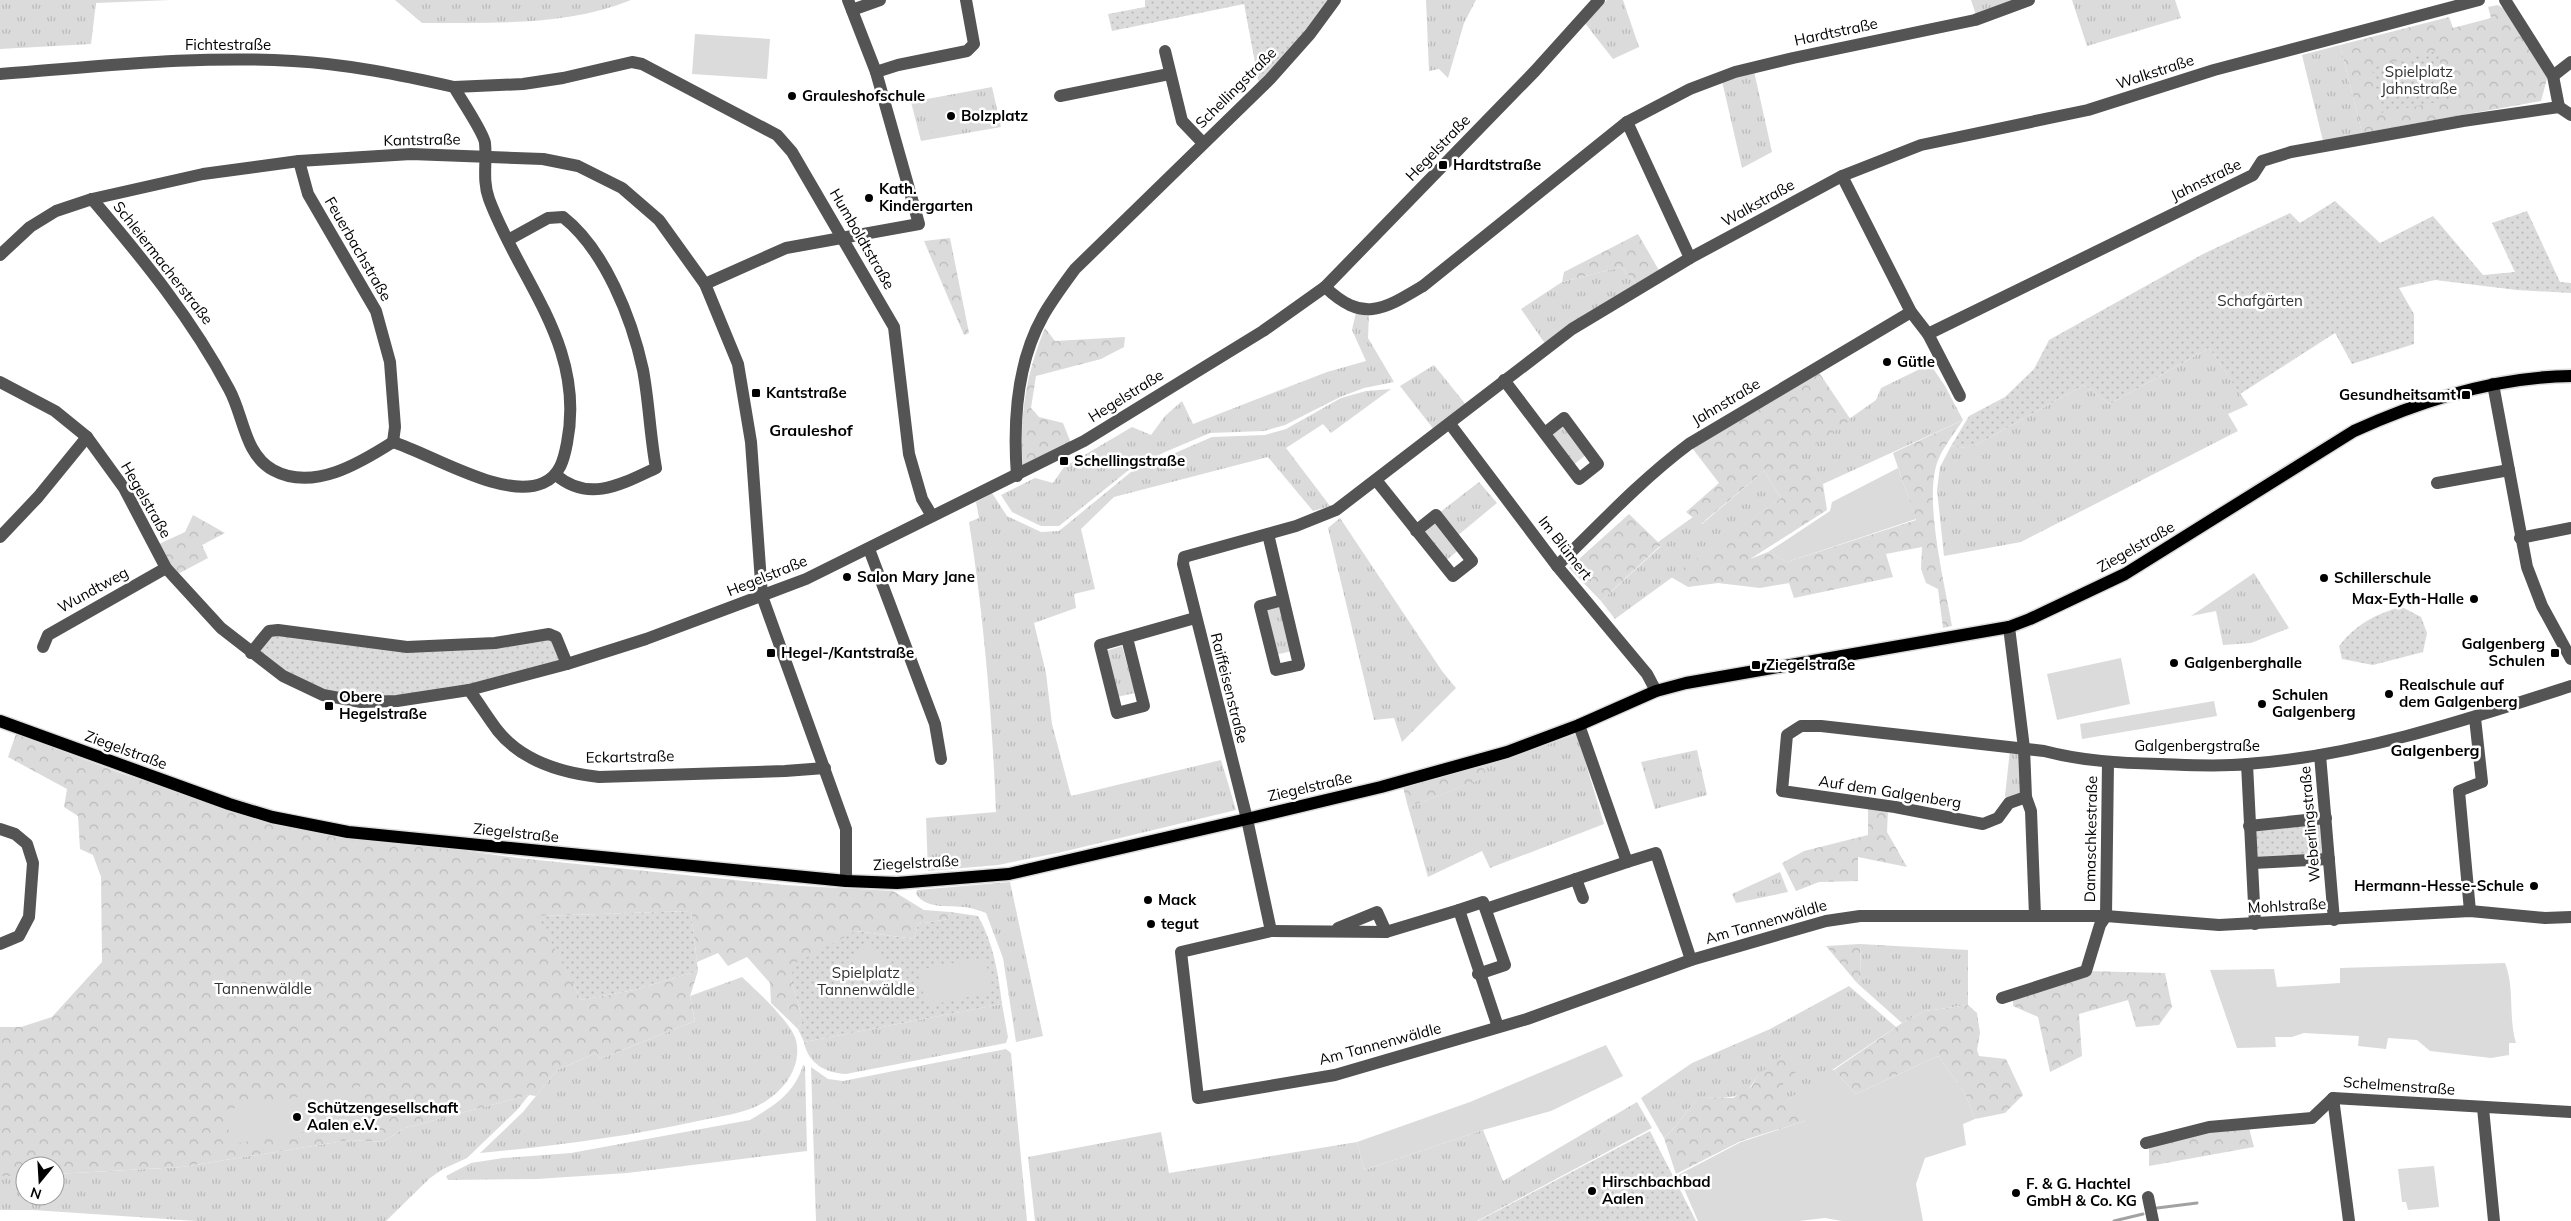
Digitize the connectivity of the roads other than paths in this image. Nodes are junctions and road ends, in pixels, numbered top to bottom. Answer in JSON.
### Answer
{"nodes":[{"id":1,"x":880,"y":0,"type":"edge"},
{"id":2,"x":966,"y":0,"type":"edge"},
{"id":3,"x":1335,"y":0,"type":"edge"},
{"id":4,"x":1599,"y":0,"type":"edge"},
{"id":5,"x":2029,"y":0,"type":"edge"},
{"id":6,"x":2479,"y":0,"type":"edge"},
{"id":7,"x":2506,"y":0,"type":"edge"},
{"id":8,"x":850,"y":5,"type":"edge"},
{"id":9,"x":1165,"y":51,"type":"dead end"},
{"id":10,"x":2571,"y":62,"type":"edge"},
{"id":11,"x":642,"y":64,"type":"joint"},
{"id":12,"x":876,"y":72,"type":"junction"},
{"id":13,"x":0,"y":74,"type":"edge"},
{"id":14,"x":1169,"y":74,"type":"junction"},
{"id":15,"x":2553,"y":76,"type":"junction"},
{"id":16,"x":454,"y":87,"type":"junction"},
{"id":17,"x":1060,"y":96,"type":"dead end"},
{"id":18,"x":2559,"y":107,"type":"junction"},
{"id":19,"x":2571,"y":115,"type":"edge"},
{"id":20,"x":1627,"y":122,"type":"junction"},
{"id":21,"x":1203,"y":143,"type":"junction"},
{"id":22,"x":485,"y":156,"type":"junction"},
{"id":23,"x":299,"y":162,"type":"junction"},
{"id":24,"x":1842,"y":176,"type":"junction"},
{"id":25,"x":92,"y":199,"type":"junction"},
{"id":26,"x":844,"y":238,"type":"junction"},
{"id":27,"x":508,"y":240,"type":"junction"},
{"id":28,"x":0,"y":254,"type":"edge"},
{"id":29,"x":1690,"y":258,"type":"junction"},
{"id":30,"x":705,"y":284,"type":"junction"},
{"id":31,"x":1325,"y":287,"type":"junction"},
{"id":32,"x":1912,"y":312,"type":"junction"},
{"id":33,"x":1928,"y":334,"type":"junction"},
{"id":34,"x":2571,"y":376,"type":"edge"},
{"id":35,"x":1504,"y":380,"type":"junction"},
{"id":36,"x":0,"y":382,"type":"edge"},
{"id":37,"x":2493,"y":384,"type":"junction"},
{"id":38,"x":1960,"y":396,"type":"dead end"},
{"id":39,"x":1450,"y":424,"type":"junction"},
{"id":40,"x":1545,"y":433,"type":"junction"},
{"id":41,"x":87,"y":437,"type":"junction"},
{"id":42,"x":393,"y":442,"type":"junction"},
{"id":43,"x":2509,"y":470,"type":"junction"},
{"id":44,"x":556,"y":475,"type":"junction"},
{"id":45,"x":1017,"y":476,"type":"junction"},
{"id":46,"x":1376,"y":480,"type":"junction"},
{"id":47,"x":2437,"y":483,"type":"dead end"},
{"id":48,"x":932,"y":516,"type":"junction"},
{"id":49,"x":2571,"y":528,"type":"edge"},
{"id":50,"x":1416,"y":530,"type":"junction"},
{"id":51,"x":1268,"y":534,"type":"junction"},
{"id":52,"x":0,"y":537,"type":"edge"},
{"id":53,"x":2520,"y":538,"type":"junction"},
{"id":54,"x":869,"y":549,"type":"junction"},
{"id":55,"x":1557,"y":566,"type":"junction"},
{"id":56,"x":166,"y":568,"type":"junction"},
{"id":57,"x":762,"y":596,"type":"junction"},
{"id":58,"x":1283,"y":600,"type":"junction"},
{"id":59,"x":1195,"y":618,"type":"junction"},
{"id":60,"x":2008,"y":627,"type":"junction"},
{"id":61,"x":1126,"y":638,"type":"junction"},
{"id":62,"x":43,"y":647,"type":"dead end"},
{"id":63,"x":251,"y":653,"type":"junction"},
{"id":64,"x":2571,"y":659,"type":"edge"},
{"id":65,"x":567,"y":664,"type":"junction"},
{"id":66,"x":2571,"y":686,"type":"edge"},
{"id":67,"x":469,"y":690,"type":"junction"},
{"id":68,"x":1656,"y":691,"type":"junction"},
{"id":69,"x":2474,"y":718,"type":"junction"},
{"id":70,"x":0,"y":721,"type":"edge"},
{"id":71,"x":1579,"y":725,"type":"junction"},
{"id":72,"x":1784,"y":747,"type":"joint"},
{"id":73,"x":2024,"y":748,"type":"junction"},
{"id":74,"x":2320,"y":755,"type":"junction"},
{"id":75,"x":941,"y":759,"type":"dead end"},
{"id":76,"x":2108,"y":762,"type":"junction"},
{"id":77,"x":2247,"y":764,"type":"junction"},
{"id":78,"x":825,"y":768,"type":"junction"},
{"id":79,"x":2026,"y":797,"type":"junction"},
{"id":80,"x":2326,"y":818,"type":"junction"},
{"id":81,"x":1247,"y":819,"type":"junction"},
{"id":82,"x":2249,"y":826,"type":"junction"},
{"id":83,"x":0,"y":829,"type":"edge"},
{"id":84,"x":2329,"y":859,"type":"junction"},
{"id":85,"x":1627,"y":862,"type":"junction"},
{"id":86,"x":2253,"y":863,"type":"junction"},
{"id":87,"x":1576,"y":879,"type":"junction"},
{"id":88,"x":846,"y":881,"type":"junction"},
{"id":89,"x":1583,"y":898,"type":"dead end"},
{"id":90,"x":1486,"y":909,"type":"junction"},
{"id":91,"x":1459,"y":910,"type":"junction"},
{"id":92,"x":2470,"y":911,"type":"junction"},
{"id":93,"x":1908,"y":915,"type":"joint"},
{"id":94,"x":2035,"y":916,"type":"junction"},
{"id":95,"x":2106,"y":916,"type":"junction"},
{"id":96,"x":2571,"y":917,"type":"edge"},
{"id":97,"x":2334,"y":920,"type":"junction"},
{"id":98,"x":2255,"y":924,"type":"junction"},
{"id":99,"x":1271,"y":930,"type":"junction"},
{"id":100,"x":1334,"y":930,"type":"junction"},
{"id":101,"x":1386,"y":932,"type":"junction"},
{"id":102,"x":0,"y":944,"type":"edge"},
{"id":103,"x":1692,"y":960,"type":"junction"},
{"id":104,"x":1478,"y":974,"type":"junction"},
{"id":105,"x":2002,"y":998,"type":"dead end"},
{"id":106,"x":1498,"y":1027,"type":"junction"},
{"id":107,"x":2333,"y":1098,"type":"junction"},
{"id":108,"x":2483,"y":1108,"type":"junction"},
{"id":109,"x":2571,"y":1112,"type":"edge"},
{"id":110,"x":2146,"y":1143,"type":"dead end"},
{"id":111,"x":2148,"y":1197,"type":"dead end"},
{"id":112,"x":2153,"y":1221,"type":"edge"},
{"id":113,"x":2349,"y":1221,"type":"edge"},
{"id":114,"x":2494,"y":1221,"type":"edge"}],
"edges":[{"from":1,"to":8,"type":"street"},
{"from":2,"to":12,"type":"street"},
{"from":3,"to":21,"type":"street","name":"Schellingstraße"},
{"from":4,"to":31,"type":"street","name":"Hegelstraße"},
{"from":5,"to":20,"type":"street","name":"Hardtstraße"},
{"from":6,"to":24,"type":"street","name":"Walkstraße"},
{"from":7,"to":15,"type":"street"},
{"from":8,"to":12,"type":"street"},
{"from":9,"to":14,"type":"street"},
{"from":10,"to":15,"type":"street"},
{"from":11,"to":16,"type":"street","name":"Fichtestraße"},
{"from":11,"to":26,"type":"street","name":"Humboldtstraße"},
{"from":12,"to":26,"type":"street"},
{"from":13,"to":16,"type":"street","name":"Fichtestraße"},
{"from":14,"to":17,"type":"street"},
{"from":14,"to":21,"type":"street"},
{"from":15,"to":18,"type":"street"},
{"from":16,"to":22,"type":"street"},
{"from":18,"to":19,"type":"street"},
{"from":18,"to":33,"type":"street","name":"Jahnstraße"},
{"from":20,"to":29,"type":"street"},
{"from":20,"to":31,"type":"street","name":"Hardtstraße"},
{"from":21,"to":45,"type":"street","name":"Schellingstraße"},
{"from":22,"to":23,"type":"street","name":"Kantstraße"},
{"from":22,"to":27,"type":"street"},
{"from":22,"to":30,"type":"street","name":"Kantstraße"},
{"from":23,"to":25,"type":"street","name":"Kantstraße"},
{"from":23,"to":42,"type":"street","name":"Feuerbachstraße"},
{"from":24,"to":29,"type":"street","name":"Walkstraße"},
{"from":24,"to":32,"type":"street"},
{"from":25,"to":28,"type":"street","name":"Kantstraße"},
{"from":25,"to":42,"type":"street","name":"Schleiermacherstraße"},
{"from":26,"to":30,"type":"street"},
{"from":26,"to":48,"type":"street","name":"Humboldtstraße"},
{"from":27,"to":44,"type":"street"},
{"from":27,"to":44,"type":"street"},
{"from":29,"to":35,"type":"street","name":"Walkstraße"},
{"from":30,"to":57,"type":"street","name":"Kantstraße"},
{"from":31,"to":45,"type":"street","name":"Hegelstraße"},
{"from":32,"to":33,"type":"street"},
{"from":32,"to":55,"type":"street","name":"Jahnstraße"},
{"from":33,"to":38,"type":"street"},
{"from":34,"to":37,"type":"main road","name":"Ziegelstraße"},
{"from":35,"to":39,"type":"street"},
{"from":35,"to":40,"type":"street"},
{"from":36,"to":41,"type":"street","name":"Hegelstraße"},
{"from":37,"to":43,"type":"street"},
{"from":37,"to":60,"type":"main road","name":"Ziegelstraße"},
{"from":39,"to":46,"type":"street"},
{"from":39,"to":55,"type":"street","name":"Im Blümert"},
{"from":40,"to":40,"type":"street"},
{"from":41,"to":52,"type":"street"},
{"from":41,"to":56,"type":"street","name":"Hegelstraße"},
{"from":42,"to":44,"type":"street"},
{"from":43,"to":47,"type":"street"},
{"from":43,"to":53,"type":"street"},
{"from":45,"to":48,"type":"street","name":"Hegelstraße"},
{"from":46,"to":50,"type":"street"},
{"from":46,"to":51,"type":"street"},
{"from":48,"to":54,"type":"street","name":"Hegelstraße"},
{"from":49,"to":53,"type":"street"},
{"from":50,"to":50,"type":"street"},
{"from":51,"to":58,"type":"street"},
{"from":51,"to":59,"type":"street","name":"Raiffeisenstraße"},
{"from":53,"to":64,"type":"street"},
{"from":54,"to":57,"type":"street","name":"Hegelstraße"},
{"from":54,"to":75,"type":"street"},
{"from":55,"to":68,"type":"street","name":"Im Blümert"},
{"from":56,"to":62,"type":"street","name":"Wundtweg"},
{"from":56,"to":63,"type":"street","name":"Hegelstraße"},
{"from":57,"to":65,"type":"street","name":"Hegelstraße"},
{"from":57,"to":78,"type":"street","name":"Kantstraße"},
{"from":58,"to":58,"type":"street"},
{"from":59,"to":61,"type":"street"},
{"from":59,"to":81,"type":"street","name":"Raiffeisenstraße"},
{"from":60,"to":68,"type":"main road","name":"Ziegelstraße"},
{"from":60,"to":73,"type":"street"},
{"from":61,"to":61,"type":"street"},
{"from":63,"to":65,"type":"street"},
{"from":63,"to":67,"type":"street","name":"Hegelstraße"},
{"from":65,"to":67,"type":"street","name":"Hegelstraße"},
{"from":66,"to":69,"type":"street","name":"Galgenbergstraße"},
{"from":67,"to":78,"type":"street","name":"Eckartstraße"},
{"from":68,"to":71,"type":"main road","name":"Ziegelstraße"},
{"from":69,"to":74,"type":"street","name":"Galgenbergstraße"},
{"from":69,"to":92,"type":"street"},
{"from":70,"to":88,"type":"main road","name":"Ziegelstraße"},
{"from":71,"to":81,"type":"main road","name":"Ziegelstraße"},
{"from":71,"to":85,"type":"street"},
{"from":72,"to":73,"type":"street","name":"Galgenbergstraße"},
{"from":72,"to":79,"type":"street","name":"Auf dem Galgenberg"},
{"from":73,"to":76,"type":"street","name":"Galgenbergstraße"},
{"from":73,"to":79,"type":"street"},
{"from":74,"to":77,"type":"street","name":"Galgenbergstraße"},
{"from":74,"to":80,"type":"street","name":"Weberlingstraße"},
{"from":76,"to":77,"type":"street","name":"Galgenbergstraße"},
{"from":76,"to":95,"type":"street","name":"Damaschkestraße"},
{"from":77,"to":82,"type":"street"},
{"from":78,"to":88,"type":"street","name":"Kantstraße"},
{"from":79,"to":94,"type":"street"},
{"from":80,"to":82,"type":"street"},
{"from":80,"to":84,"type":"street","name":"Weberlingstraße"},
{"from":81,"to":88,"type":"main road","name":"Ziegelstraße"},
{"from":81,"to":99,"type":"street"},
{"from":82,"to":86,"type":"street"},
{"from":83,"to":102,"type":"street"},
{"from":84,"to":86,"type":"street"},
{"from":84,"to":97,"type":"street","name":"Weberlingstraße"},
{"from":85,"to":87,"type":"street"},
{"from":85,"to":103,"type":"street"},
{"from":86,"to":98,"type":"street"},
{"from":87,"to":89,"type":"street"},
{"from":87,"to":90,"type":"street"},
{"from":90,"to":91,"type":"street"},
{"from":90,"to":104,"type":"street"},
{"from":91,"to":101,"type":"street"},
{"from":91,"to":104,"type":"street"},
{"from":92,"to":96,"type":"street","name":"Mohlstraße"},
{"from":92,"to":97,"type":"street","name":"Mohlstraße"},
{"from":93,"to":94,"type":"street","name":"Mohlstraße"},
{"from":93,"to":103,"type":"street","name":"Am Tannenwäldle"},
{"from":94,"to":95,"type":"street","name":"Mohlstraße"},
{"from":95,"to":98,"type":"street","name":"Mohlstraße"},
{"from":95,"to":105,"type":"street"},
{"from":97,"to":98,"type":"street","name":"Mohlstraße"},
{"from":99,"to":100,"type":"street"},
{"from":99,"to":106,"type":"street","name":"Am Tannenwäldle"},
{"from":100,"to":101,"type":"street"},
{"from":100,"to":101,"type":"street"},
{"from":103,"to":106,"type":"street","name":"Am Tannenwäldle"},
{"from":104,"to":106,"type":"street"},
{"from":107,"to":108,"type":"street","name":"Schelmenstraße"},
{"from":107,"to":110,"type":"street","name":"Schelmenstraße"},
{"from":107,"to":113,"type":"street"},
{"from":108,"to":109,"type":"street","name":"Schelmenstraße"},
{"from":108,"to":114,"type":"street"},
{"from":111,"to":112,"type":"street"}]}
